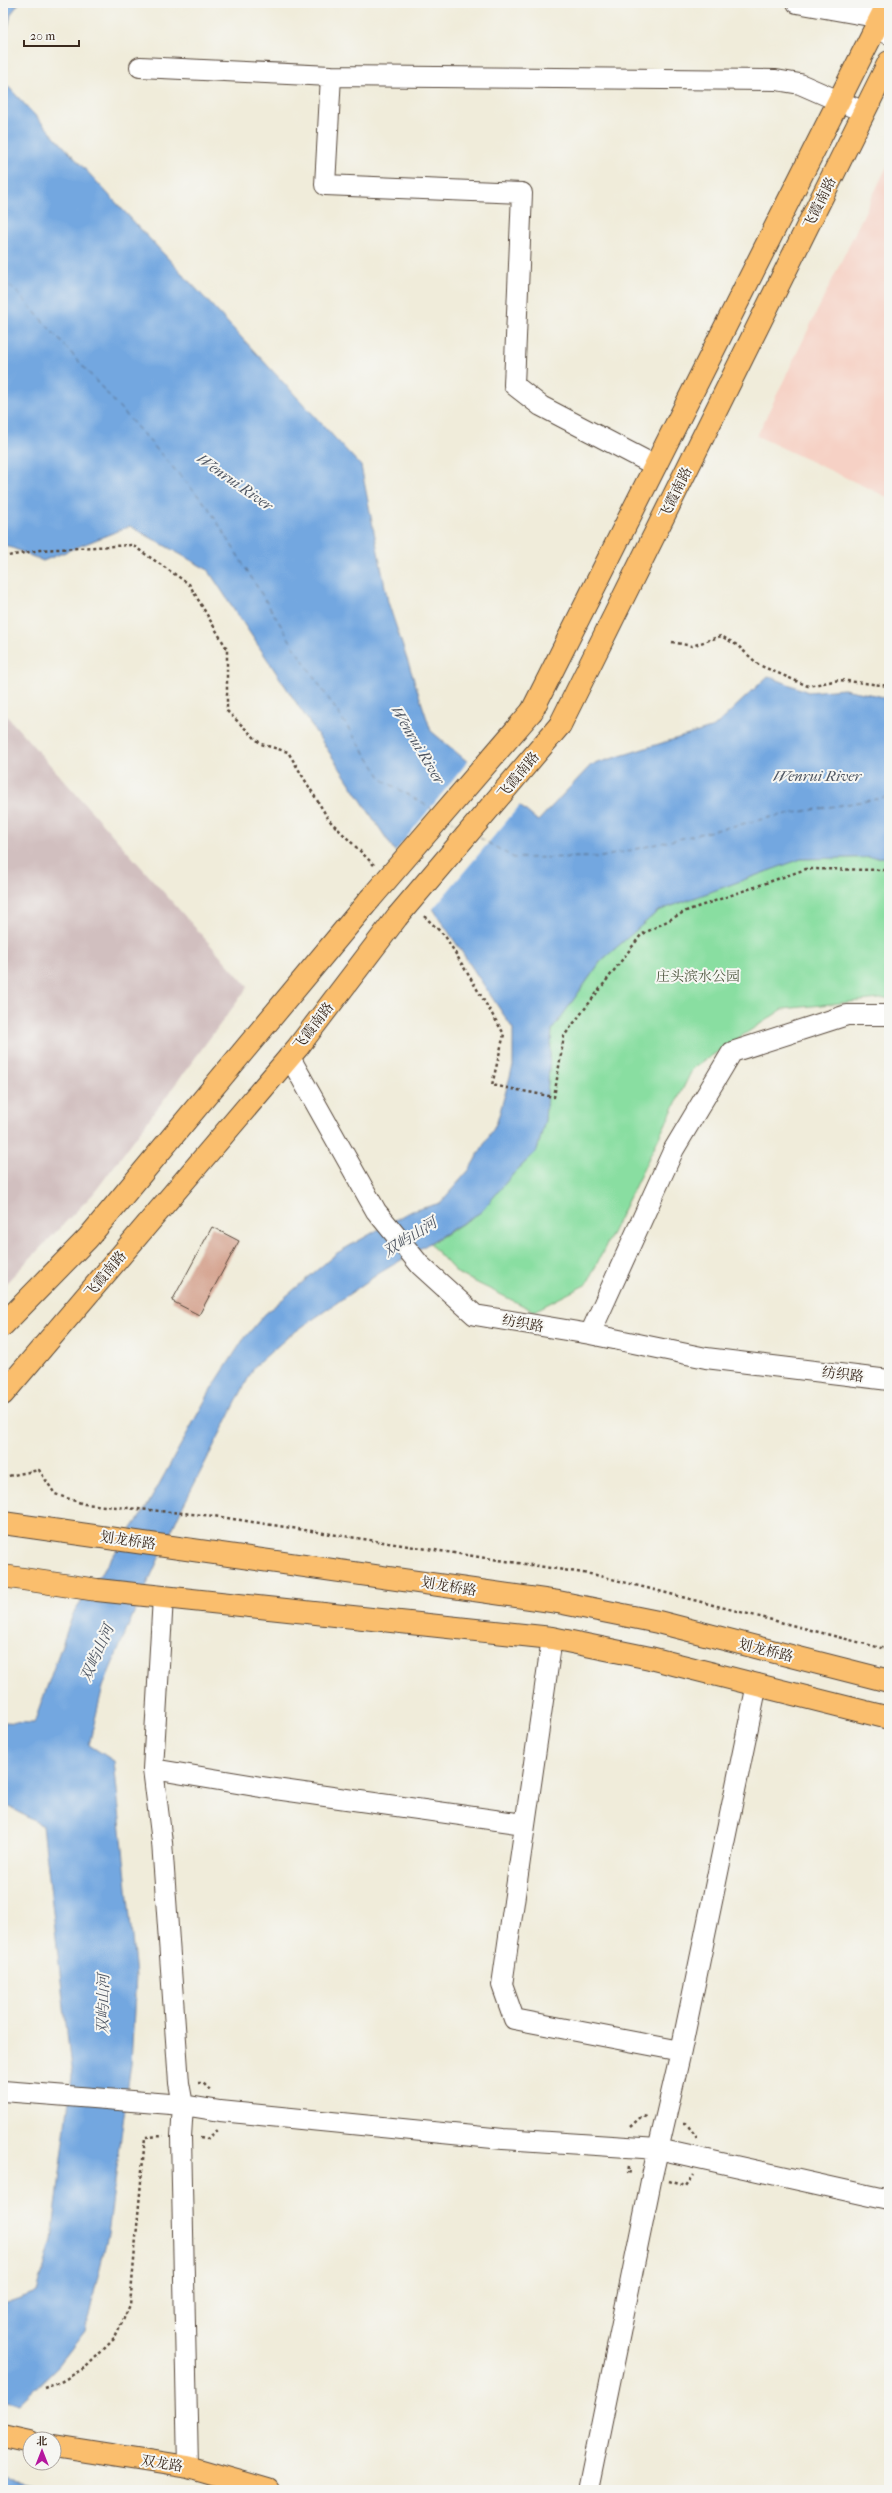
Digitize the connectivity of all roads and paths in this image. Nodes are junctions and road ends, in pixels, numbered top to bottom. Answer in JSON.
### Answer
{"nodes":[{"id":1,"x":797,"y":3,"type":"edge"},
{"id":2,"x":883,"y":21,"type":"edge"},
{"id":3,"x":889,"y":62,"type":"edge"},
{"id":4,"x":140,"y":67,"type":"dead end"},
{"id":5,"x":331,"y":76,"type":"junction"},
{"id":6,"x":839,"y":102,"type":"junction"},
{"id":7,"x":864,"y":112,"type":"junction"},
{"id":8,"x":656,"y":466,"type":"junction"},
{"id":9,"x":672,"y":642,"type":"dead end"},
{"id":10,"x":889,"y":686,"type":"edge"},
{"id":11,"x":889,"y":1015,"type":"edge"},
{"id":12,"x":289,"y":1056,"type":"junction"},
{"id":13,"x":3,"y":1325,"type":"edge"},
{"id":14,"x":590,"y":1334,"type":"junction"},
{"id":15,"x":889,"y":1380,"type":"edge"},
{"id":16,"x":3,"y":1394,"type":"edge"},
{"id":17,"x":3,"y":1477,"type":"edge"},
{"id":18,"x":3,"y":1523,"type":"edge"},
{"id":19,"x":3,"y":1576,"type":"edge"},
{"id":20,"x":163,"y":1597,"type":"junction"},
{"id":21,"x":552,"y":1638,"type":"junction"},
{"id":22,"x":889,"y":1650,"type":"edge"},
{"id":23,"x":889,"y":1681,"type":"edge"},
{"id":24,"x":757,"y":1684,"type":"junction"},
{"id":25,"x":889,"y":1718,"type":"edge"},
{"id":26,"x":153,"y":1769,"type":"junction"},
{"id":27,"x":524,"y":1824,"type":"junction"},
{"id":28,"x":681,"y":2051,"type":"junction"},
{"id":29,"x":3,"y":2091,"type":"edge"},
{"id":30,"x":183,"y":2105,"type":"junction"},
{"id":31,"x":220,"y":2111,"type":"junction"},
{"id":32,"x":181,"y":2137,"type":"junction"},
{"id":33,"x":658,"y":2149,"type":"junction"},
{"id":34,"x":889,"y":2200,"type":"edge"},
{"id":35,"x":44,"y":2388,"type":"dead end"},
{"id":36,"x":3,"y":2436,"type":"edge"},
{"id":37,"x":22,"y":2440,"type":"edge"},
{"id":38,"x":62,"y":2447,"type":"edge"},
{"id":39,"x":188,"y":2467,"type":"junction"},
{"id":40,"x":268,"y":2490,"type":"edge"},
{"id":41,"x":588,"y":2490,"type":"edge"}],
"edges":[{"from":1,"to":2,"type":"street"},
{"from":2,"to":6,"type":"main road","name":"飞霞南路"},
{"from":3,"to":7,"type":"main road","name":"飞霞南路"},
{"from":4,"to":5,"type":"street"},
{"from":5,"to":6,"type":"street"},
{"from":5,"to":8,"type":"street"},
{"from":6,"to":7,"type":"street"},
{"from":6,"to":8,"type":"main road","name":"飞霞南路"},
{"from":7,"to":12,"type":"main road","name":"飞霞南路","bridge":true},
{"from":8,"to":13,"type":"main road","name":"飞霞南路","bridge":true},
{"from":9,"to":10,"type":"path"},
{"from":11,"to":14,"type":"street"},
{"from":12,"to":14,"type":"street","name":"纺织路"},
{"from":12,"to":16,"type":"main road","name":"飞霞南路"},
{"from":14,"to":15,"type":"street","name":"纺织路"},
{"from":17,"to":22,"type":"path"},
{"from":18,"to":23,"type":"main road","name":"划龙桥路"},
{"from":19,"to":20,"type":"main road"},
{"from":20,"to":21,"type":"main road"},
{"from":20,"to":26,"type":"street"},
{"from":21,"to":24,"type":"main road"},
{"from":21,"to":27,"type":"street"},
{"from":24,"to":25,"type":"main road"},
{"from":24,"to":28,"type":"street"},
{"from":26,"to":27,"type":"street"},
{"from":26,"to":30,"type":"street"},
{"from":27,"to":28,"type":"street"},
{"from":28,"to":33,"type":"street"},
{"from":29,"to":30,"type":"street"},
{"from":30,"to":31,"type":"street"},
{"from":30,"to":32,"type":"street"},
{"from":31,"to":32,"type":"path"},
{"from":31,"to":33,"type":"street"},
{"from":32,"to":35,"type":"path"},
{"from":32,"to":39,"type":"street"},
{"from":33,"to":34,"type":"street"},
{"from":33,"to":41,"type":"street"},
{"from":36,"to":37,"type":"main road"},
{"from":38,"to":39,"type":"main road","name":"双龙路"},
{"from":39,"to":40,"type":"main road","name":"双龙路"}]}
